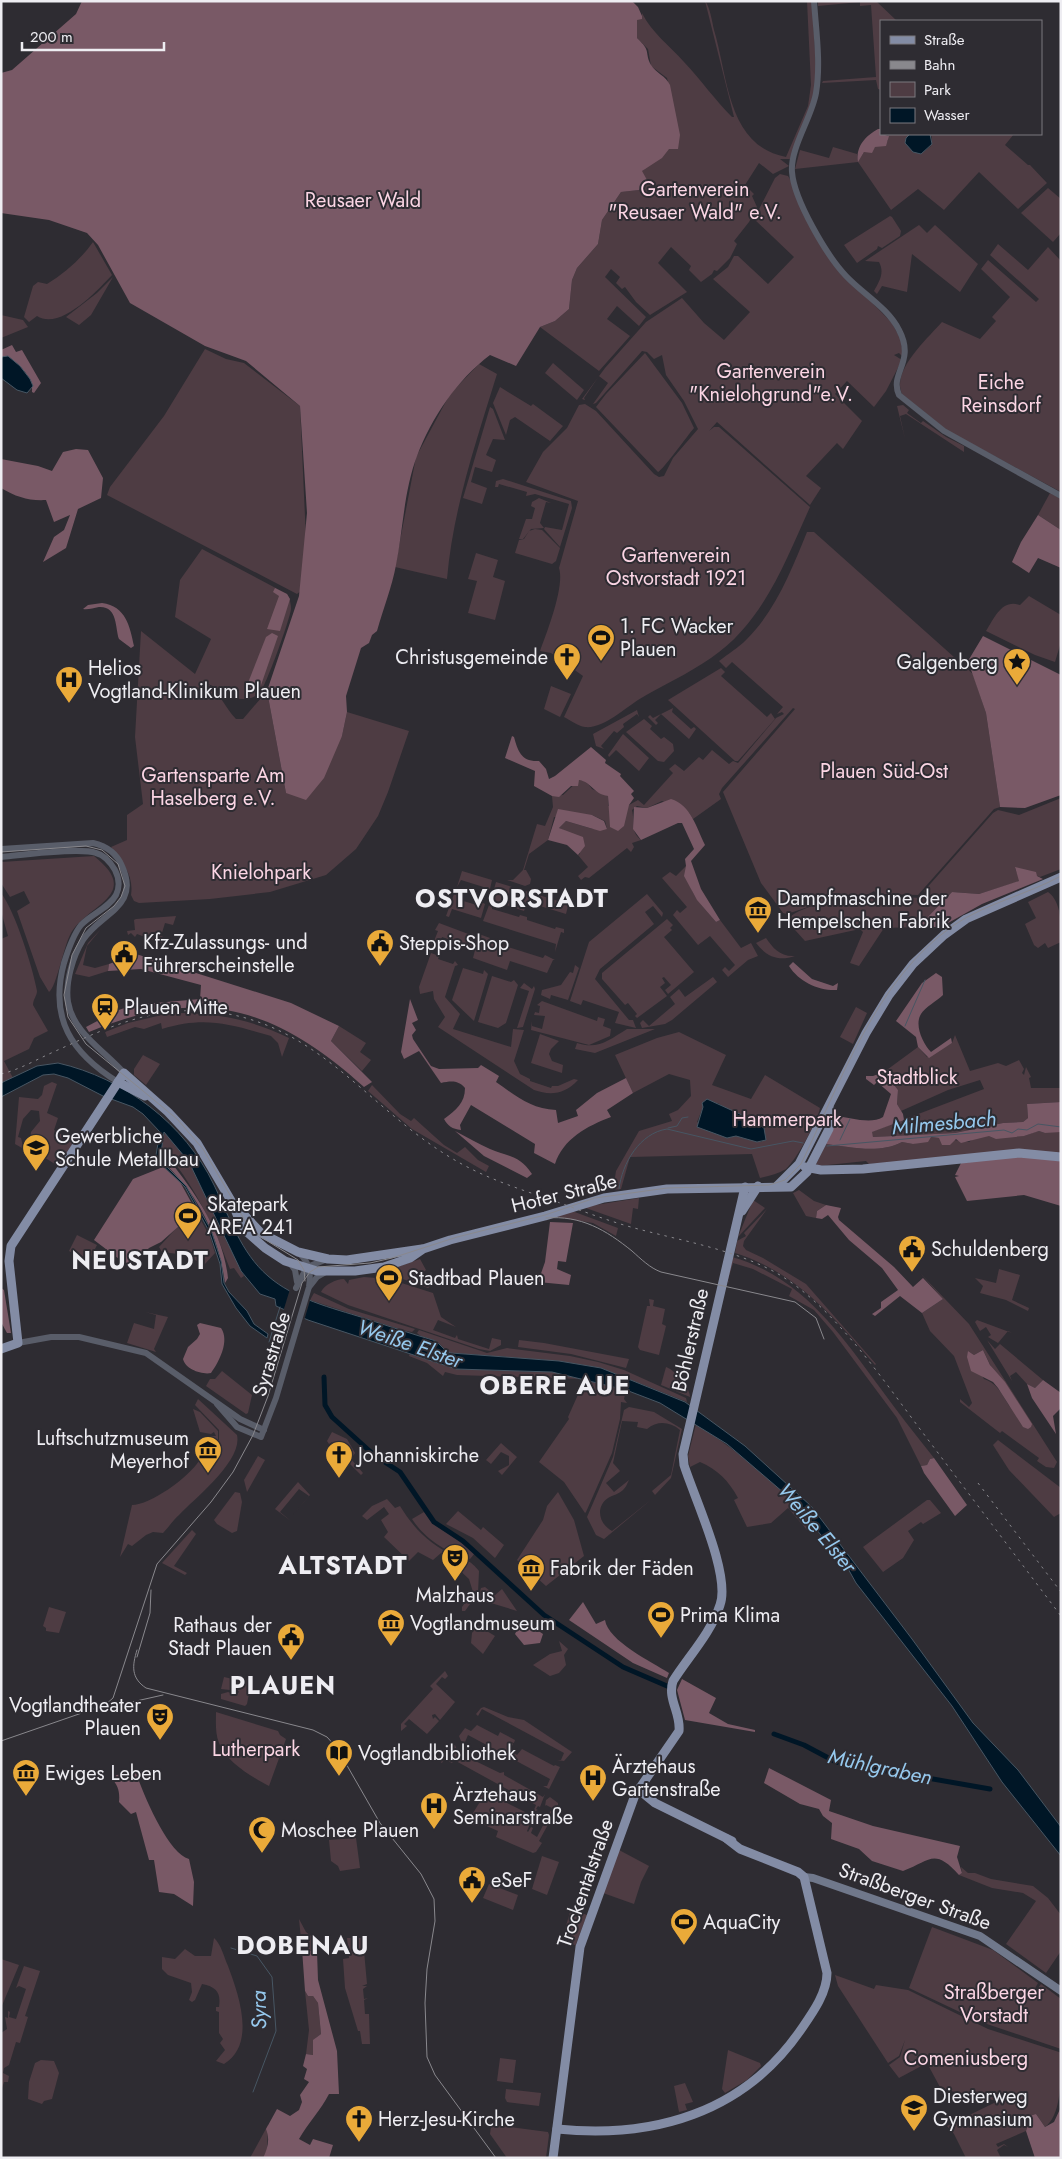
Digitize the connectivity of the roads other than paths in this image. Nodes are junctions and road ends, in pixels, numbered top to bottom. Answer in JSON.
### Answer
{"nodes":[{"id":1,"x":814,"y":1,"type":"edge"},
{"id":2,"x":1061,"y":496,"type":"edge"},
{"id":3,"x":1,"y":849,"type":"edge"},
{"id":4,"x":1,"y":857,"type":"edge"},
{"id":5,"x":1061,"y":877,"type":"edge"},
{"id":6,"x":112,"y":901,"type":"junction"},
{"id":7,"x":118,"y":908,"type":"junction"},
{"id":8,"x":124,"y":1073,"type":"junction"},
{"id":9,"x":117,"y":1084,"type":"junction"},
{"id":10,"x":153,"y":1100,"type":"junction"},
{"id":11,"x":829,"y":1107,"type":"junction"},
{"id":12,"x":1061,"y":1158,"type":"edge"},
{"id":13,"x":799,"y":1164,"type":"junction"},
{"id":14,"x":809,"y":1169,"type":"junction"},
{"id":15,"x":758,"y":1186,"type":"junction"},
{"id":16,"x":777,"y":1186,"type":"junction"},
{"id":17,"x":745,"y":1187,"type":"junction"},
{"id":18,"x":233,"y":1204,"type":"junction"},
{"id":19,"x":739,"y":1215,"type":"junction"},
{"id":20,"x":423,"y":1249,"type":"junction"},
{"id":21,"x":298,"y":1252,"type":"junction"},
{"id":22,"x":328,"y":1259,"type":"junction"},
{"id":23,"x":290,"y":1263,"type":"junction"},
{"id":24,"x":308,"y":1268,"type":"junction"},
{"id":25,"x":328,"y":1272,"type":"junction"},
{"id":26,"x":308,"y":1290,"type":"junction"},
{"id":27,"x":18,"y":1343,"type":"junction"},
{"id":28,"x":1,"y":1349,"type":"edge"},
{"id":29,"x":216,"y":1403,"type":"junction"},
{"id":30,"x":251,"y":1424,"type":"junction"},
{"id":31,"x":264,"y":1430,"type":"junction"},
{"id":32,"x":247,"y":1433,"type":"junction"},
{"id":33,"x":686,"y":1474,"type":"joint"},
{"id":34,"x":638,"y":1789,"type":"junction"},
{"id":35,"x":804,"y":1877,"type":"junction"},
{"id":36,"x":1061,"y":1991,"type":"edge"},
{"id":37,"x":557,"y":2129,"type":"junction"},
{"id":38,"x":553,"y":2158,"type":"edge"}],
"edges":[{"from":1,"to":2,"type":"street"},
{"from":3,"to":7,"type":"street"},
{"from":4,"to":6,"type":"street"},
{"from":5,"to":11,"type":"main road"},
{"from":6,"to":7,"type":"street"},
{"from":6,"to":9,"type":"street"},
{"from":7,"to":8,"type":"street"},
{"from":8,"to":9,"type":"main road"},
{"from":8,"to":10,"type":"main road"},
{"from":9,"to":10,"type":"main road"},
{"from":9,"to":27,"type":"main road"},
{"from":10,"to":18,"type":"main road"},
{"from":11,"to":13,"type":"main road"},
{"from":11,"to":14,"type":"main road"},
{"from":12,"to":14,"type":"main road"},
{"from":13,"to":14,"type":"main road"},
{"from":13,"to":16,"type":"main road"},
{"from":14,"to":16,"type":"main road","name":"Hofer Straße"},
{"from":15,"to":16,"type":"main road","name":"Hofer Straße"},
{"from":15,"to":17,"type":"main road","name":"Hofer Straße"},
{"from":15,"to":19,"type":"main road","name":"Böhlerstraße"},
{"from":17,"to":19,"type":"main road","name":"Böhlerstraße"},
{"from":17,"to":20,"type":"main road","name":"Hofer Straße"},
{"from":18,"to":21,"type":"main road","name":"Hofer Straße"},
{"from":18,"to":23,"type":"main road","name":"Hofer Straße"},
{"from":19,"to":33,"type":"main road","name":"Böhlerstraße"},
{"from":20,"to":22,"type":"main road","name":"Hofer Straße"},
{"from":20,"to":25,"type":"main road","name":"Hofer Straße"},
{"from":21,"to":22,"type":"main road","name":"Hofer Straße"},
{"from":21,"to":24,"type":"street"},
{"from":22,"to":24,"type":"street"},
{"from":23,"to":24,"type":"main road","name":"Hofer Straße"},
{"from":23,"to":24,"type":"street"},
{"from":24,"to":25,"type":"main road","name":"Hofer Straße"},
{"from":24,"to":26,"type":"street"},
{"from":25,"to":26,"type":"street"},
{"from":26,"to":31,"type":"street","name":"Syrastraße"},
{"from":27,"to":28,"type":"main road"},
{"from":27,"to":29,"type":"street"},
{"from":29,"to":30,"type":"street"},
{"from":29,"to":32,"type":"street"},
{"from":30,"to":31,"type":"street","name":"Syrastraße"},
{"from":30,"to":32,"type":"street","name":"Syrastraße"},
{"from":31,"to":32,"type":"street"},
{"from":33,"to":34,"type":"main road","name":"Trockentalstraße"},
{"from":34,"to":35,"type":"main road","name":"Straßberger Straße"},
{"from":34,"to":37,"type":"main road","name":"Trockentalstraße"},
{"from":35,"to":36,"type":"main road","name":"Straßberger Straße"},
{"from":35,"to":37,"type":"main road"},
{"from":37,"to":38,"type":"main road","name":"Trockentalstraße"}]}
